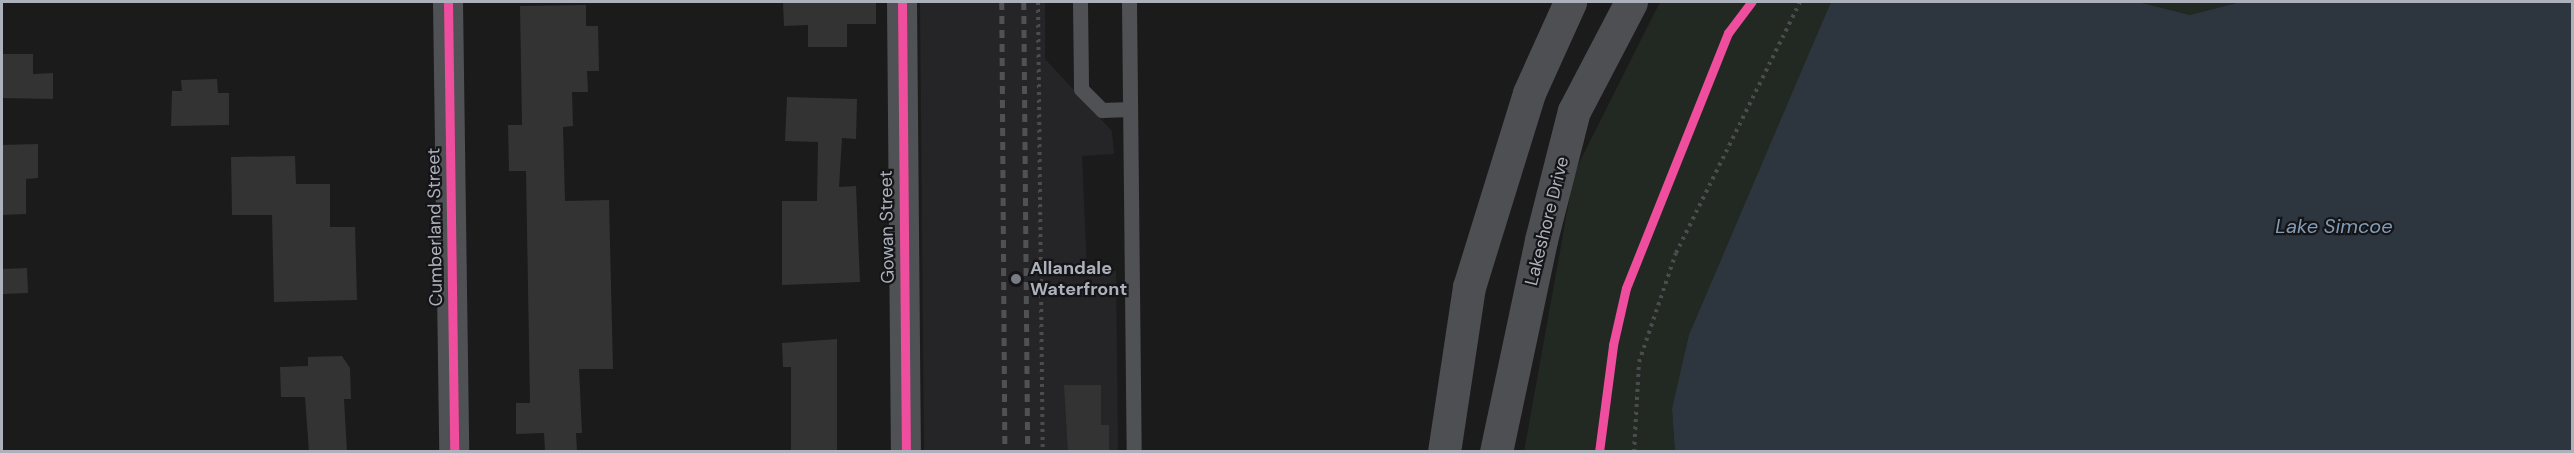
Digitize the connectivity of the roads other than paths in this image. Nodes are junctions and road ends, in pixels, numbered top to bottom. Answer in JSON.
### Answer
{"nodes":[{"id":1,"x":448,"y":2,"type":"edge"},
{"id":2,"x":902,"y":2,"type":"edge"},
{"id":3,"x":1080,"y":2,"type":"edge"},
{"id":4,"x":1129,"y":2,"type":"edge"},
{"id":5,"x":1570,"y":2,"type":"edge"},
{"id":6,"x":1631,"y":2,"type":"edge"},
{"id":7,"x":1130,"y":110,"type":"junction"},
{"id":8,"x":454,"y":452,"type":"edge"},
{"id":9,"x":906,"y":452,"type":"edge"},
{"id":10,"x":1134,"y":452,"type":"edge"},
{"id":11,"x":1444,"y":452,"type":"edge"},
{"id":12,"x":1496,"y":452,"type":"edge"}],
"edges":[{"from":1,"to":8,"type":"street","name":"Cumberland Street"},
{"from":2,"to":9,"type":"street","name":"Gowan Street"},
{"from":3,"to":7,"type":"lane"},
{"from":4,"to":7,"type":"lane"},
{"from":5,"to":11,"type":"main road"},
{"from":6,"to":12,"type":"main road","name":"Lakeshore Drive"},
{"from":7,"to":10,"type":"lane"}]}
